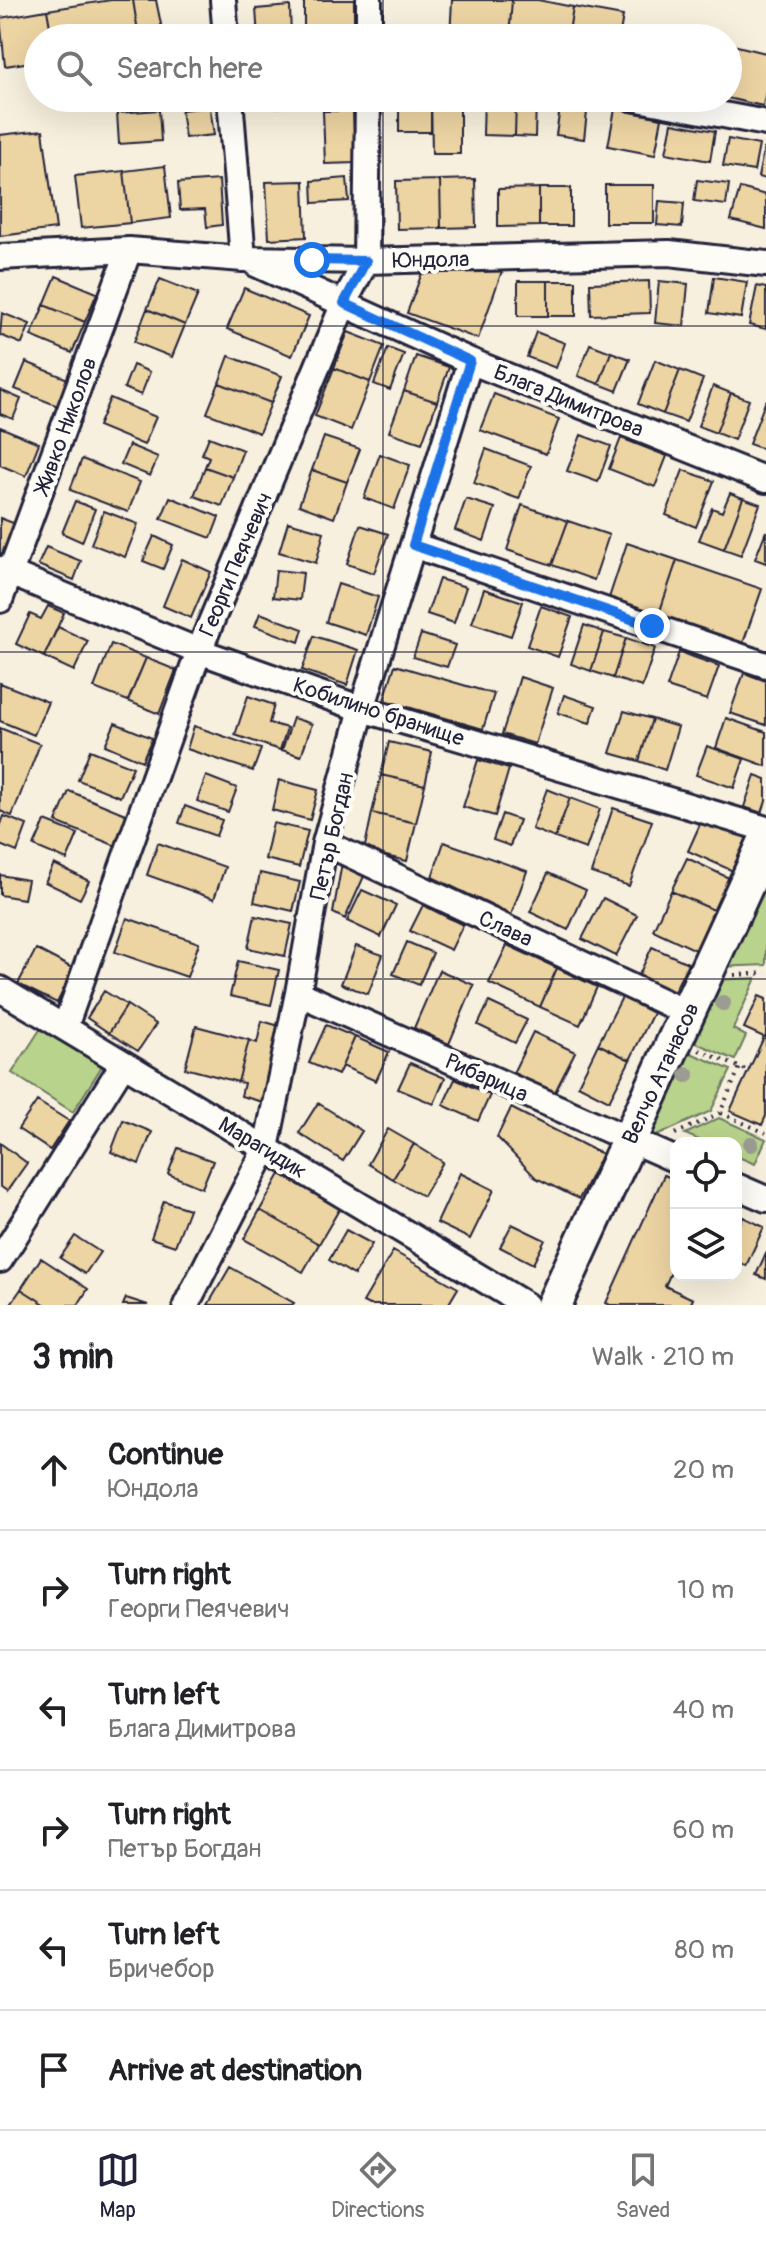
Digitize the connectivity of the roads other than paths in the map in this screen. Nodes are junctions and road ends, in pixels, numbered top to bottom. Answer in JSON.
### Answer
{"nodes":[{"id":1,"x":223,"y":0,"type":"edge"},
{"id":2,"x":369,"y":0,"type":"edge"},
{"id":3,"x":225,"y":24,"type":"edge"},
{"id":4,"x":369,"y":24,"type":"edge"},
{"id":5,"x":231,"y":112,"type":"edge"},
{"id":6,"x":368,"y":112,"type":"edge"},
{"id":7,"x":707,"y":112,"type":"edge"},
{"id":8,"x":766,"y":123,"type":"edge"},
{"id":9,"x":129,"y":250,"type":"junction"},
{"id":10,"x":0,"y":257,"type":"edge"},
{"id":11,"x":243,"y":259,"type":"junction"},
{"id":12,"x":366,"y":261,"type":"junction"},
{"id":13,"x":766,"y":264,"type":"edge"},
{"id":14,"x":344,"y":303,"type":"junction"},
{"id":15,"x":470,"y":361,"type":"junction"},
{"id":16,"x":766,"y":480,"type":"edge"},
{"id":17,"x":413,"y":545,"type":"junction"},
{"id":18,"x":6,"y":571,"type":"edge"},
{"id":19,"x":0,"y":600,"type":"edge"},
{"id":20,"x":199,"y":651,"type":"junction"},
{"id":21,"x":766,"y":665,"type":"edge"},
{"id":22,"x":362,"y":709,"type":"junction"},
{"id":23,"x":766,"y":829,"type":"edge"},
{"id":24,"x":766,"y":841,"type":"edge"},
{"id":25,"x":325,"y":843,"type":"junction"},
{"id":26,"x":1,"y":991,"type":"edge"},
{"id":27,"x":298,"y":993,"type":"junction"},
{"id":28,"x":681,"y":1026,"type":"junction"},
{"id":29,"x":65,"y":1027,"type":"junction"},
{"id":30,"x":123,"y":1064,"type":"junction"},
{"id":31,"x":638,"y":1144,"type":"junction"},
{"id":32,"x":266,"y":1148,"type":"junction"},
{"id":33,"x":670,"y":1157,"type":"edge"},
{"id":34,"x":742,"y":1189,"type":"edge"},
{"id":35,"x":766,"y":1199,"type":"edge"},
{"id":36,"x":0,"y":1260,"type":"edge"},
{"id":37,"x":186,"y":1305,"type":"edge"},
{"id":38,"x":526,"y":1305,"type":"edge"},
{"id":39,"x":554,"y":1305,"type":"edge"}],
"edges":[{"from":1,"to":3,"type":"street"},
{"from":2,"to":4,"type":"street"},
{"from":5,"to":11,"type":"street"},
{"from":6,"to":12,"type":"street","name":"Георги Пеячевич"},
{"from":7,"to":8,"type":"street"},
{"from":9,"to":10,"type":"street","name":"Юндола"},
{"from":9,"to":11,"type":"street","name":"Юндола"},
{"from":9,"to":18,"type":"street","name":"Живко Николов"},
{"from":11,"to":12,"type":"street","name":"Юндола"},
{"from":11,"to":14,"type":"street","name":"Блага Димитрова"},
{"from":12,"to":13,"type":"street","name":"Юндола"},
{"from":12,"to":14,"type":"street","name":"Георги Пеячевич"},
{"from":14,"to":15,"type":"street","name":"Блага Димитрова"},
{"from":14,"to":20,"type":"street","name":"Георги Пеячевич"},
{"from":15,"to":16,"type":"street","name":"Блага Димитрова"},
{"from":15,"to":17,"type":"street","name":"Петър Богдан"},
{"from":17,"to":21,"type":"street"},
{"from":17,"to":22,"type":"street","name":"Петър Богдан"},
{"from":18,"to":19,"type":"street","name":"Живко Николов"},
{"from":18,"to":20,"type":"street","name":"Кобилино бранище"},
{"from":20,"to":22,"type":"street","name":"Кобилино бранище"},
{"from":20,"to":29,"type":"street","name":"Георги Пеячевич"},
{"from":22,"to":23,"type":"street","name":"Кобилино бранище"},
{"from":22,"to":25,"type":"street","name":"Петър Богдан"},
{"from":24,"to":28,"type":"street","name":"Велчо Атанасов"},
{"from":25,"to":27,"type":"street","name":"Петър Богдан"},
{"from":25,"to":28,"type":"street","name":"Слава"},
{"from":26,"to":29,"type":"street","name":"Марагидик"},
{"from":27,"to":31,"type":"street","name":"Рибарица"},
{"from":27,"to":32,"type":"street","name":"Петър Богдан"},
{"from":28,"to":31,"type":"street","name":"Велчо Атанасов"},
{"from":29,"to":30,"type":"street","name":"Марагидик"},
{"from":30,"to":32,"type":"street","name":"Марагидик"},
{"from":30,"to":36,"type":"street"},
{"from":31,"to":33,"type":"street","name":"Рибарица"},
{"from":31,"to":39,"type":"street","name":"Велчо Атанасов"},
{"from":32,"to":37,"type":"street","name":"Петър Богдан"},
{"from":32,"to":38,"type":"street","name":"Марагидик"},
{"from":34,"to":35,"type":"street"}]}
